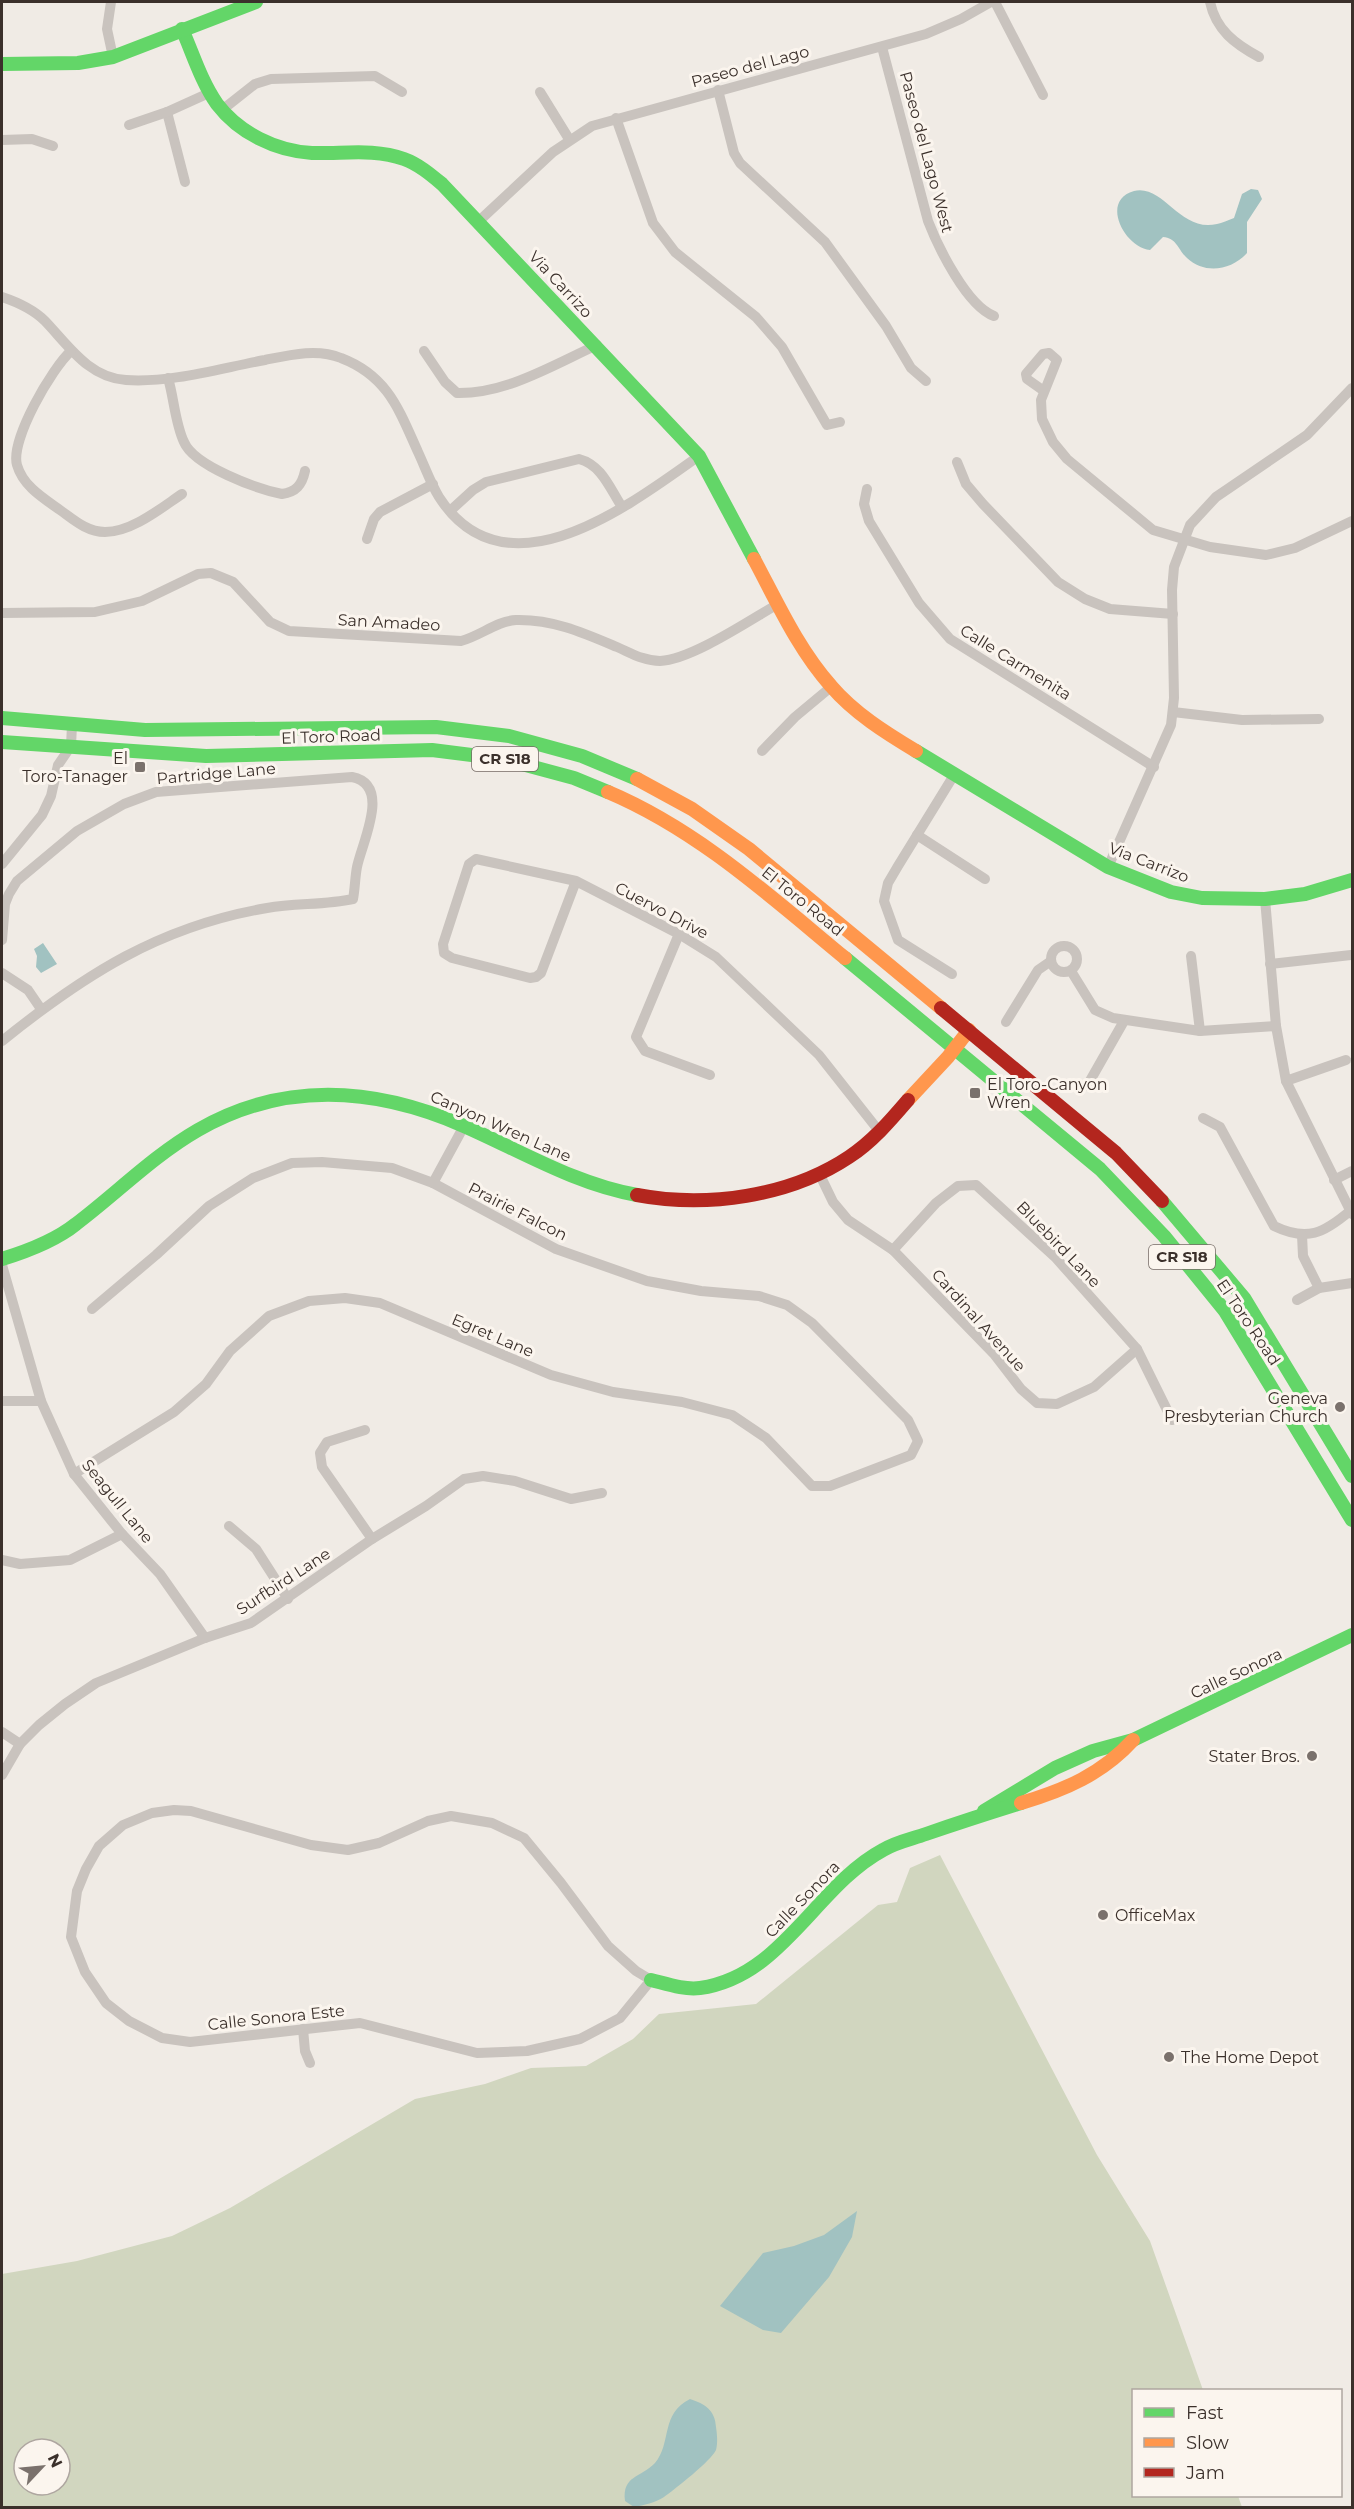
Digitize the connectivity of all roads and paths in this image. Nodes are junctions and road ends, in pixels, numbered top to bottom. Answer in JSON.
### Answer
{"nodes":[{"id":1,"x":111,"y":2,"type":"edge"},
{"id":2,"x":256,"y":2,"type":"edge"},
{"id":3,"x":993,"y":2,"type":"edge"},
{"id":4,"x":1210,"y":2,"type":"edge"},
{"id":5,"x":182,"y":29,"type":"junction"},
{"id":6,"x":882,"y":46,"type":"junction"},
{"id":7,"x":113,"y":57,"type":"junction"},
{"id":8,"x":1259,"y":57,"type":"dead end"},
{"id":9,"x":2,"y":64,"type":"edge"},
{"id":10,"x":718,"y":90,"type":"junction"},
{"id":11,"x":402,"y":92,"type":"dead end"},
{"id":12,"x":540,"y":92,"type":"dead end"},
{"id":13,"x":210,"y":93,"type":"junction"},
{"id":14,"x":1043,"y":95,"type":"dead end"},
{"id":15,"x":222,"y":110,"type":"junction"},
{"id":16,"x":167,"y":112,"type":"junction"},
{"id":17,"x":616,"y":118,"type":"junction"},
{"id":18,"x":129,"y":125,"type":"dead end"},
{"id":19,"x":569,"y":140,"type":"junction"},
{"id":20,"x":2,"y":141,"type":"edge"},
{"id":21,"x":53,"y":146,"type":"dead end"},
{"id":22,"x":185,"y":182,"type":"dead end"},
{"id":23,"x":479,"y":221,"type":"junction"},
{"id":24,"x":2,"y":297,"type":"edge"},
{"id":25,"x":994,"y":316,"type":"dead end"},
{"id":26,"x":597,"y":345,"type":"junction"},
{"id":27,"x":71,"y":351,"type":"junction"},
{"id":28,"x":424,"y":351,"type":"dead end"},
{"id":29,"x":168,"y":378,"type":"junction"},
{"id":30,"x":926,"y":381,"type":"dead end"},
{"id":31,"x":1353,"y":388,"type":"edge"},
{"id":32,"x":1044,"y":391,"type":"dead end"},
{"id":33,"x":840,"y":422,"type":"dead end"},
{"id":34,"x":699,"y":456,"type":"junction"},
{"id":35,"x":957,"y":462,"type":"dead end"},
{"id":36,"x":305,"y":471,"type":"dead end"},
{"id":37,"x":433,"y":484,"type":"junction"},
{"id":38,"x":867,"y":489,"type":"dead end"},
{"id":39,"x":182,"y":495,"type":"dead end"},
{"id":40,"x":622,"y":507,"type":"junction"},
{"id":41,"x":450,"y":511,"type":"junction"},
{"id":42,"x":1353,"y":521,"type":"edge"},
{"id":43,"x":368,"y":539,"type":"dead end"},
{"id":44,"x":1184,"y":539,"type":"junction"},
{"id":45,"x":778,"y":604,"type":"junction"},
{"id":46,"x":2,"y":613,"type":"edge"},
{"id":47,"x":1173,"y":614,"type":"junction"},
{"id":48,"x":831,"y":687,"type":"junction"},
{"id":49,"x":1173,"y":712,"type":"junction"},
{"id":50,"x":2,"y":718,"type":"edge"},
{"id":51,"x":1319,"y":719,"type":"dead end"},
{"id":52,"x":72,"y":725,"type":"junction"},
{"id":53,"x":2,"y":742,"type":"edge"},
{"id":54,"x":71,"y":746,"type":"junction"},
{"id":55,"x":762,"y":751,"type":"dead end"},
{"id":56,"x":1154,"y":767,"type":"junction"},
{"id":57,"x":954,"y":775,"type":"junction"},
{"id":58,"x":917,"y":835,"type":"junction"},
{"id":59,"x":2,"y":864,"type":"edge"},
{"id":60,"x":1108,"y":867,"type":"junction"},
{"id":61,"x":985,"y":879,"type":"dead end"},
{"id":62,"x":1353,"y":880,"type":"edge"},
{"id":63,"x":576,"y":881,"type":"junction"},
{"id":64,"x":1265,"y":899,"type":"junction"},
{"id":65,"x":679,"y":933,"type":"junction"},
{"id":66,"x":2,"y":940,"type":"edge"},
{"id":67,"x":1350,"y":955,"type":"dead end"},
{"id":68,"x":1191,"y":956,"type":"dead end"},
{"id":69,"x":1051,"y":962,"type":"junction"},
{"id":70,"x":1270,"y":964,"type":"junction"},
{"id":71,"x":1071,"y":971,"type":"junction"},
{"id":72,"x":2,"y":973,"type":"edge"},
{"id":73,"x":952,"y":974,"type":"dead end"},
{"id":74,"x":41,"y":1009,"type":"junction"},
{"id":75,"x":1124,"y":1021,"type":"junction"},
{"id":76,"x":1006,"y":1022,"type":"dead end"},
{"id":77,"x":1276,"y":1026,"type":"junction"},
{"id":78,"x":969,"y":1030,"type":"junction"},
{"id":79,"x":1200,"y":1031,"type":"junction"},
{"id":80,"x":2,"y":1041,"type":"edge"},
{"id":81,"x":955,"y":1050,"type":"junction"},
{"id":82,"x":1346,"y":1060,"type":"dead end"},
{"id":83,"x":710,"y":1075,"type":"dead end"},
{"id":84,"x":1286,"y":1081,"type":"junction"},
{"id":85,"x":1087,"y":1086,"type":"dead end"},
{"id":86,"x":1203,"y":1118,"type":"dead end"},
{"id":87,"x":464,"y":1126,"type":"junction"},
{"id":88,"x":879,"y":1131,"type":"junction"},
{"id":89,"x":1353,"y":1171,"type":"edge"},
{"id":90,"x":819,"y":1173,"type":"junction"},
{"id":91,"x":1334,"y":1180,"type":"junction"},
{"id":92,"x":433,"y":1183,"type":"junction"},
{"id":93,"x":1351,"y":1213,"type":"edge"},
{"id":94,"x":1302,"y":1236,"type":"junction"},
{"id":95,"x":893,"y":1250,"type":"junction"},
{"id":96,"x":2,"y":1259,"type":"edge"},
{"id":97,"x":2,"y":1265,"type":"edge"},
{"id":98,"x":1353,"y":1283,"type":"edge"},
{"id":99,"x":1319,"y":1288,"type":"junction"},
{"id":100,"x":1297,"y":1300,"type":"dead end"},
{"id":101,"x":92,"y":1309,"type":"dead end"},
{"id":102,"x":1137,"y":1349,"type":"junction"},
{"id":103,"x":2,"y":1401,"type":"edge"},
{"id":104,"x":41,"y":1401,"type":"junction"},
{"id":105,"x":1172,"y":1420,"type":"dead end"},
{"id":106,"x":365,"y":1430,"type":"dead end"},
{"id":107,"x":918,"y":1441,"type":"joint"},
{"id":108,"x":74,"y":1474,"type":"junction"},
{"id":109,"x":1353,"y":1476,"type":"edge"},
{"id":110,"x":602,"y":1493,"type":"dead end"},
{"id":111,"x":1353,"y":1520,"type":"edge"},
{"id":112,"x":230,"y":1526,"type":"dead end"},
{"id":113,"x":122,"y":1534,"type":"junction"},
{"id":114,"x":372,"y":1539,"type":"junction"},
{"id":115,"x":2,"y":1560,"type":"edge"},
{"id":116,"x":288,"y":1599,"type":"junction"},
{"id":117,"x":1353,"y":1635,"type":"edge"},
{"id":118,"x":205,"y":1638,"type":"junction"},
{"id":119,"x":2,"y":1732,"type":"edge"},
{"id":120,"x":1133,"y":1740,"type":"junction"},
{"id":121,"x":20,"y":1744,"type":"junction"},
{"id":122,"x":2,"y":1775,"type":"edge"},
{"id":123,"x":1034,"y":1778,"type":"junction"},
{"id":124,"x":1052,"y":1794,"type":"junction"},
{"id":125,"x":976,"y":1816,"type":"junction"},
{"id":126,"x":651,"y":1980,"type":"junction"},
{"id":127,"x":303,"y":2029,"type":"junction"},
{"id":128,"x":310,"y":2062,"type":"dead end"}],
"edges":[{"from":1,"to":7,"type":"street"},
{"from":2,"to":5,"type":"street"},
{"from":3,"to":6,"type":"street","name":"Paseo del Lago"},
{"from":3,"to":14,"type":"street"},
{"from":4,"to":8,"type":"street"},
{"from":5,"to":7,"type":"street"},
{"from":5,"to":13,"type":"street","name":"Via Carrizo"},
{"from":6,"to":10,"type":"street","name":"Paseo del Lago"},
{"from":6,"to":25,"type":"street","name":"Paseo del Lago West"},
{"from":7,"to":9,"type":"street"},
{"from":10,"to":17,"type":"street","name":"Paseo del Lago"},
{"from":10,"to":30,"type":"street"},
{"from":11,"to":15,"type":"street"},
{"from":12,"to":19,"type":"street"},
{"from":13,"to":15,"type":"street","name":"Via Carrizo"},
{"from":13,"to":16,"type":"street"},
{"from":15,"to":23,"type":"street","name":"Via Carrizo"},
{"from":16,"to":18,"type":"street"},
{"from":16,"to":22,"type":"street"},
{"from":17,"to":19,"type":"street","name":"Paseo del Lago"},
{"from":17,"to":33,"type":"street"},
{"from":19,"to":23,"type":"street","name":"Paseo del Lago"},
{"from":20,"to":21,"type":"street"},
{"from":23,"to":26,"type":"street","name":"Via Carrizo"},
{"from":24,"to":27,"type":"street"},
{"from":26,"to":28,"type":"street"},
{"from":26,"to":34,"type":"street","name":"Via Carrizo"},
{"from":27,"to":29,"type":"street"},
{"from":27,"to":39,"type":"street"},
{"from":29,"to":36,"type":"street"},
{"from":29,"to":37,"type":"street"},
{"from":31,"to":44,"type":"street"},
{"from":32,"to":44,"type":"street"},
{"from":34,"to":40,"type":"street"},
{"from":34,"to":45,"type":"street","name":"Via Carrizo"},
{"from":35,"to":47,"type":"street"},
{"from":37,"to":41,"type":"street"},
{"from":37,"to":43,"type":"street"},
{"from":38,"to":56,"type":"street","name":"Calle Carmenita"},
{"from":40,"to":41,"type":"street"},
{"from":40,"to":41,"type":"street"},
{"from":42,"to":44,"type":"street"},
{"from":44,"to":47,"type":"street"},
{"from":45,"to":46,"type":"street","name":"San Amadeo"},
{"from":45,"to":48,"type":"street","name":"Via Carrizo"},
{"from":47,"to":49,"type":"street"},
{"from":48,"to":55,"type":"street"},
{"from":48,"to":57,"type":"street","name":"Via Carrizo"},
{"from":49,"to":51,"type":"street"},
{"from":49,"to":56,"type":"street"},
{"from":50,"to":52,"type":"street","name":"El Toro Road","number":"CR S18"},
{"from":52,"to":54,"type":"street"},
{"from":52,"to":78,"type":"street","name":"El Toro Road","number":"CR S18"},
{"from":53,"to":54,"type":"street","name":"El Toro Road","number":"CR S18"},
{"from":54,"to":59,"type":"street"},
{"from":54,"to":81,"type":"street","name":"El Toro Road","number":"CR S18"},
{"from":56,"to":60,"type":"street"},
{"from":57,"to":58,"type":"street"},
{"from":57,"to":60,"type":"street","name":"Via Carrizo"},
{"from":58,"to":61,"type":"street"},
{"from":58,"to":73,"type":"street"},
{"from":60,"to":64,"type":"street","name":"Via Carrizo"},
{"from":62,"to":64,"type":"street","name":"Via Carrizo"},
{"from":63,"to":63,"type":"street","name":"Cuervo Drive"},
{"from":63,"to":65,"type":"street","name":"Cuervo Drive"},
{"from":64,"to":70,"type":"street"},
{"from":65,"to":83,"type":"street"},
{"from":65,"to":88,"type":"street","name":"Cuervo Drive"},
{"from":66,"to":74,"type":"street","name":"Partridge Lane"},
{"from":67,"to":70,"type":"street"},
{"from":68,"to":79,"type":"street"},
{"from":69,"to":71,"type":"street"},
{"from":69,"to":71,"type":"street"},
{"from":69,"to":76,"type":"street"},
{"from":70,"to":77,"type":"street"},
{"from":71,"to":75,"type":"street"},
{"from":72,"to":74,"type":"street"},
{"from":74,"to":80,"type":"street"},
{"from":75,"to":79,"type":"street"},
{"from":75,"to":85,"type":"street"},
{"from":77,"to":79,"type":"street"},
{"from":77,"to":84,"type":"street"},
{"from":78,"to":81,"type":"street","name":"Canyon Wren Lane"},
{"from":78,"to":109,"type":"street","name":"El Toro Road","number":"CR S18"},
{"from":81,"to":88,"type":"street","name":"Canyon Wren Lane"},
{"from":81,"to":111,"type":"street","name":"El Toro Road","number":"CR S18"},
{"from":82,"to":84,"type":"street"},
{"from":84,"to":91,"type":"street"},
{"from":86,"to":94,"type":"street"},
{"from":87,"to":90,"type":"street","name":"Canyon Wren Lane"},
{"from":87,"to":92,"type":"street"},
{"from":87,"to":96,"type":"street","name":"Canyon Wren Lane"},
{"from":88,"to":90,"type":"street","name":"Canyon Wren Lane"},
{"from":89,"to":91,"type":"street"},
{"from":90,"to":95,"type":"street","name":"Cardinal Avenue"},
{"from":91,"to":93,"type":"street"},
{"from":92,"to":101,"type":"street","name":"Prairie Falcon"},
{"from":92,"to":107,"type":"street","name":"Prairie Falcon"},
{"from":93,"to":94,"type":"street"},
{"from":94,"to":99,"type":"street"},
{"from":95,"to":102,"type":"street","name":"Cardinal Avenue"},
{"from":95,"to":102,"type":"street","name":"Bluebird Lane"},
{"from":97,"to":104,"type":"street","name":"Seagull Lane"},
{"from":98,"to":99,"type":"street"},
{"from":99,"to":100,"type":"street"},
{"from":102,"to":105,"type":"street","name":"Bluebird Lane"},
{"from":103,"to":104,"type":"street"},
{"from":104,"to":108,"type":"street","name":"Seagull Lane"},
{"from":106,"to":114,"type":"street"},
{"from":107,"to":108,"type":"street","name":"Egret Lane"},
{"from":108,"to":113,"type":"street","name":"Seagull Lane"},
{"from":110,"to":114,"type":"street","name":"Surfbird Lane"},
{"from":112,"to":116,"type":"street"},
{"from":113,"to":115,"type":"street"},
{"from":113,"to":118,"type":"street","name":"Seagull Lane"},
{"from":114,"to":116,"type":"street","name":"Surfbird Lane"},
{"from":116,"to":118,"type":"street","name":"Surfbird Lane"},
{"from":117,"to":120,"type":"street","name":"Calle Sonora"},
{"from":118,"to":121,"type":"street","name":"Surfbird Lane"},
{"from":119,"to":121,"type":"street"},
{"from":120,"to":123,"type":"street","name":"Calle Sonora"},
{"from":120,"to":124,"type":"street","name":"Calle Sonora"},
{"from":121,"to":122,"type":"street","name":"Surfbird Lane"},
{"from":123,"to":124,"type":"street"},
{"from":123,"to":125,"type":"street","name":"Calle Sonora"},
{"from":124,"to":125,"type":"street","name":"Calle Sonora"},
{"from":125,"to":126,"type":"street","name":"Calle Sonora"},
{"from":126,"to":127,"type":"street","name":"Calle Sonora Este"},
{"from":126,"to":127,"type":"street","name":"Calle Sonora Este"},
{"from":127,"to":128,"type":"street"}]}
